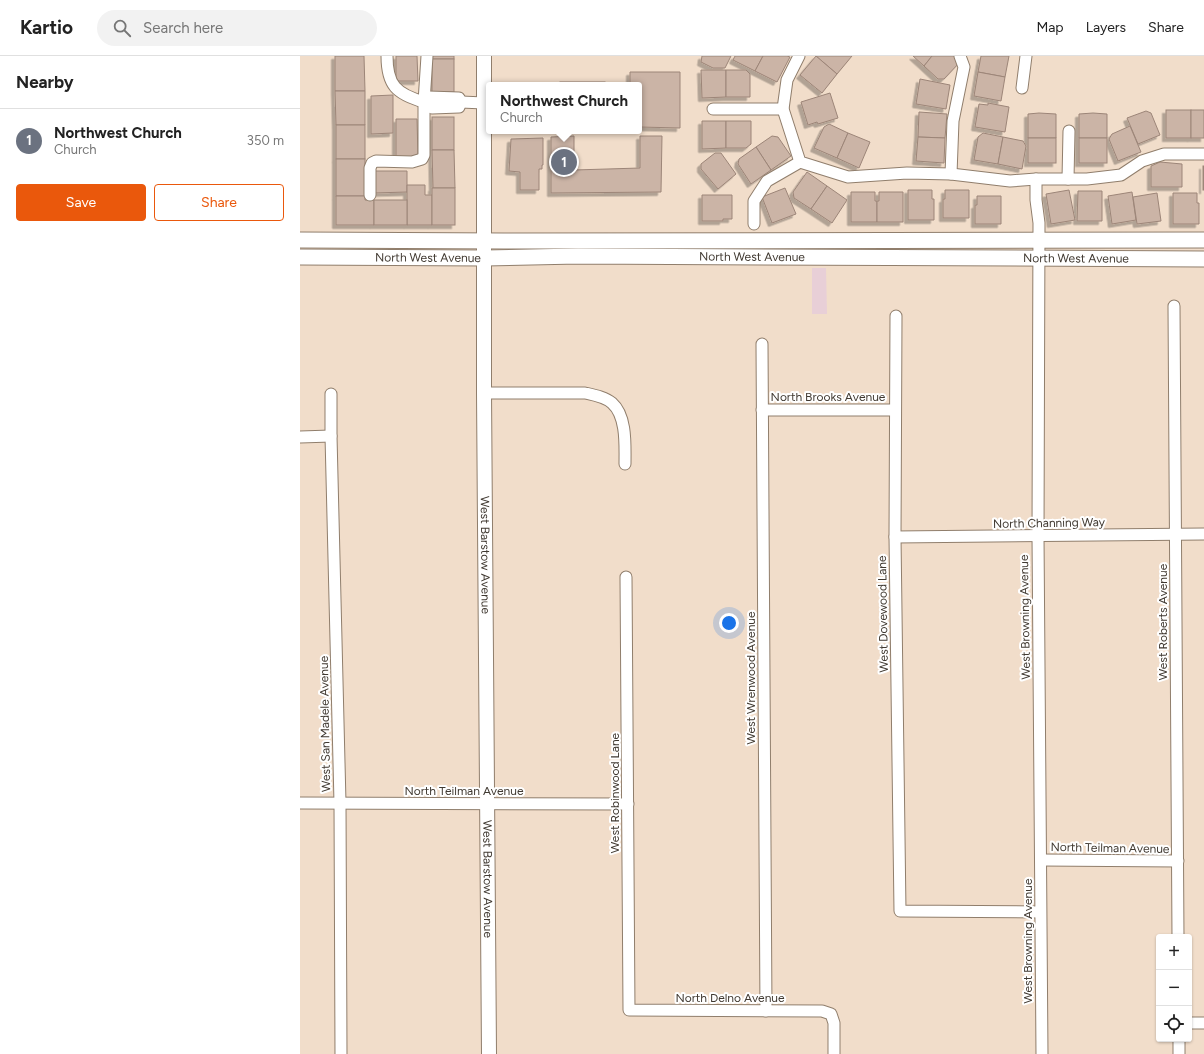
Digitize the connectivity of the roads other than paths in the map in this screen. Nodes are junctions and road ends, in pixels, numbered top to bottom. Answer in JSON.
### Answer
{"nodes":[{"id":1,"x":386,"y":56,"type":"edge"},
{"id":2,"x":427,"y":56,"type":"edge"},
{"id":3,"x":484,"y":56,"type":"edge"},
{"id":4,"x":799,"y":56,"type":"edge"},
{"id":5,"x":960,"y":56,"type":"edge"},
{"id":6,"x":1026,"y":56,"type":"edge"},
{"id":7,"x":1022,"y":88,"type":"dead end"},
{"id":8,"x":424,"y":102,"type":"junction"},
{"id":9,"x":484,"y":102,"type":"junction"},
{"id":10,"x":713,"y":109,"type":"dead end"},
{"id":11,"x":783,"y":109,"type":"junction"},
{"id":12,"x":1069,"y":131,"type":"dead end"},
{"id":13,"x":1204,"y":154,"type":"edge"},
{"id":14,"x":800,"y":162,"type":"junction"},
{"id":15,"x":950,"y":174,"type":"junction"},
{"id":16,"x":1036,"y":179,"type":"junction"},
{"id":17,"x":1068,"y":179,"type":"junction"},
{"id":18,"x":370,"y":195,"type":"dead end"},
{"id":19,"x":754,"y":224,"type":"dead end"},
{"id":20,"x":300,"y":240,"type":"edge"},
{"id":21,"x":1038,"y":240,"type":"junction"},
{"id":22,"x":1204,"y":240,"type":"edge"},
{"id":23,"x":484,"y":241,"type":"junction"},
{"id":24,"x":1204,"y":255,"type":"edge"},
{"id":25,"x":300,"y":257,"type":"edge"},
{"id":26,"x":484,"y":258,"type":"junction"},
{"id":27,"x":1038,"y":259,"type":"junction"},
{"id":28,"x":1184,"y":259,"type":"junction"},
{"id":29,"x":1204,"y":259,"type":"edge"},
{"id":30,"x":1174,"y":306,"type":"dead end"},
{"id":31,"x":896,"y":316,"type":"dead end"},
{"id":32,"x":762,"y":344,"type":"dead end"},
{"id":33,"x":484,"y":393,"type":"junction"},
{"id":34,"x":331,"y":394,"type":"dead end"},
{"id":35,"x":762,"y":410,"type":"junction"},
{"id":36,"x":895,"y":410,"type":"junction"},
{"id":37,"x":331,"y":436,"type":"junction"},
{"id":38,"x":300,"y":437,"type":"edge"},
{"id":39,"x":625,"y":464,"type":"dead end"},
{"id":40,"x":1204,"y":534,"type":"edge"},
{"id":41,"x":1175,"y":535,"type":"junction"},
{"id":42,"x":1038,"y":536,"type":"junction"},
{"id":43,"x":895,"y":537,"type":"junction"},
{"id":44,"x":626,"y":577,"type":"dead end"},
{"id":45,"x":300,"y":803,"type":"edge"},
{"id":46,"x":340,"y":803,"type":"junction"},
{"id":47,"x":487,"y":804,"type":"junction"},
{"id":48,"x":628,"y":804,"type":"junction"},
{"id":49,"x":1041,"y":860,"type":"junction"},
{"id":50,"x":1178,"y":862,"type":"junction"},
{"id":51,"x":1040,"y":912,"type":"junction"},
{"id":52,"x":1178,"y":934,"type":"edge"},
{"id":53,"x":629,"y":1010,"type":"joint"},
{"id":54,"x":766,"y":1011,"type":"junction"},
{"id":55,"x":1192,"y":1023,"type":"edge"},
{"id":56,"x":1204,"y":1023,"type":"edge"},
{"id":57,"x":1179,"y":1042,"type":"edge"},
{"id":58,"x":341,"y":1054,"type":"edge"},
{"id":59,"x":489,"y":1054,"type":"edge"},
{"id":60,"x":834,"y":1054,"type":"edge"},
{"id":61,"x":1042,"y":1054,"type":"edge"},
{"id":62,"x":1179,"y":1054,"type":"edge"}],
"edges":[{"from":1,"to":8,"type":"street"},
{"from":2,"to":8,"type":"street"},
{"from":3,"to":9,"type":"street","name":"West Barstow Avenue"},
{"from":4,"to":11,"type":"street"},
{"from":5,"to":15,"type":"street"},
{"from":6,"to":7,"type":"street"},
{"from":8,"to":9,"type":"street"},
{"from":8,"to":18,"type":"street"},
{"from":9,"to":23,"type":"street","name":"West Barstow Avenue"},
{"from":10,"to":11,"type":"street"},
{"from":11,"to":14,"type":"street"},
{"from":12,"to":17,"type":"street"},
{"from":13,"to":17,"type":"street"},
{"from":14,"to":15,"type":"street"},
{"from":14,"to":19,"type":"street"},
{"from":15,"to":16,"type":"street"},
{"from":16,"to":17,"type":"street"},
{"from":16,"to":21,"type":"street","name":"West Browning Avenue"},
{"from":20,"to":23,"type":"main road","name":"North West Avenue"},
{"from":21,"to":22,"type":"main road","name":"North West Avenue"},
{"from":21,"to":23,"type":"main road","name":"North West Avenue"},
{"from":21,"to":27,"type":"street","name":"West Browning Avenue"},
{"from":23,"to":26,"type":"street","name":"West Barstow Avenue"},
{"from":24,"to":28,"type":"main road"},
{"from":25,"to":26,"type":"main road","name":"North West Avenue"},
{"from":26,"to":27,"type":"main road","name":"North West Avenue"},
{"from":26,"to":33,"type":"street","name":"West Barstow Avenue"},
{"from":27,"to":28,"type":"main road","name":"North West Avenue"},
{"from":27,"to":42,"type":"street","name":"West Browning Avenue"},
{"from":28,"to":29,"type":"main road","name":"North West Avenue"},
{"from":30,"to":41,"type":"street","name":"West Roberts Avenue"},
{"from":31,"to":36,"type":"street","name":"West Dovewood Lane"},
{"from":32,"to":35,"type":"street","name":"West Wrenwood Avenue"},
{"from":33,"to":39,"type":"street"},
{"from":33,"to":47,"type":"street","name":"West Barstow Avenue"},
{"from":34,"to":37,"type":"street","name":"West San Madele Avenue"},
{"from":35,"to":36,"type":"street","name":"North Brooks Avenue"},
{"from":35,"to":54,"type":"street","name":"West Wrenwood Avenue"},
{"from":36,"to":43,"type":"street","name":"West Dovewood Lane"},
{"from":37,"to":38,"type":"street"},
{"from":37,"to":46,"type":"street","name":"West San Madele Avenue"},
{"from":40,"to":41,"type":"street","name":"North Channing Way"},
{"from":41,"to":42,"type":"street","name":"North Channing Way"},
{"from":41,"to":50,"type":"street","name":"West Roberts Avenue"},
{"from":42,"to":43,"type":"street","name":"North Channing Way"},
{"from":42,"to":49,"type":"street","name":"West Browning Avenue"},
{"from":43,"to":51,"type":"street","name":"West Dovewood Lane"},
{"from":44,"to":48,"type":"street","name":"West Robinwood Lane"},
{"from":45,"to":46,"type":"street","name":"North Teilman Avenue"},
{"from":46,"to":47,"type":"street","name":"North Teilman Avenue"},
{"from":46,"to":58,"type":"street","name":"West San Madele Avenue"},
{"from":47,"to":48,"type":"street","name":"North Teilman Avenue"},
{"from":47,"to":59,"type":"street","name":"West Barstow Avenue"},
{"from":48,"to":53,"type":"street","name":"West Robinwood Lane"},
{"from":49,"to":50,"type":"street","name":"North Teilman Avenue"},
{"from":49,"to":51,"type":"street","name":"West Browning Avenue"},
{"from":50,"to":52,"type":"street","name":"West Roberts Avenue"},
{"from":51,"to":61,"type":"street","name":"West Browning Avenue"},
{"from":53,"to":54,"type":"street","name":"North Delno Avenue"},
{"from":54,"to":60,"type":"street","name":"North Delno Avenue"},
{"from":55,"to":56,"type":"street"},
{"from":57,"to":62,"type":"street"}]}
